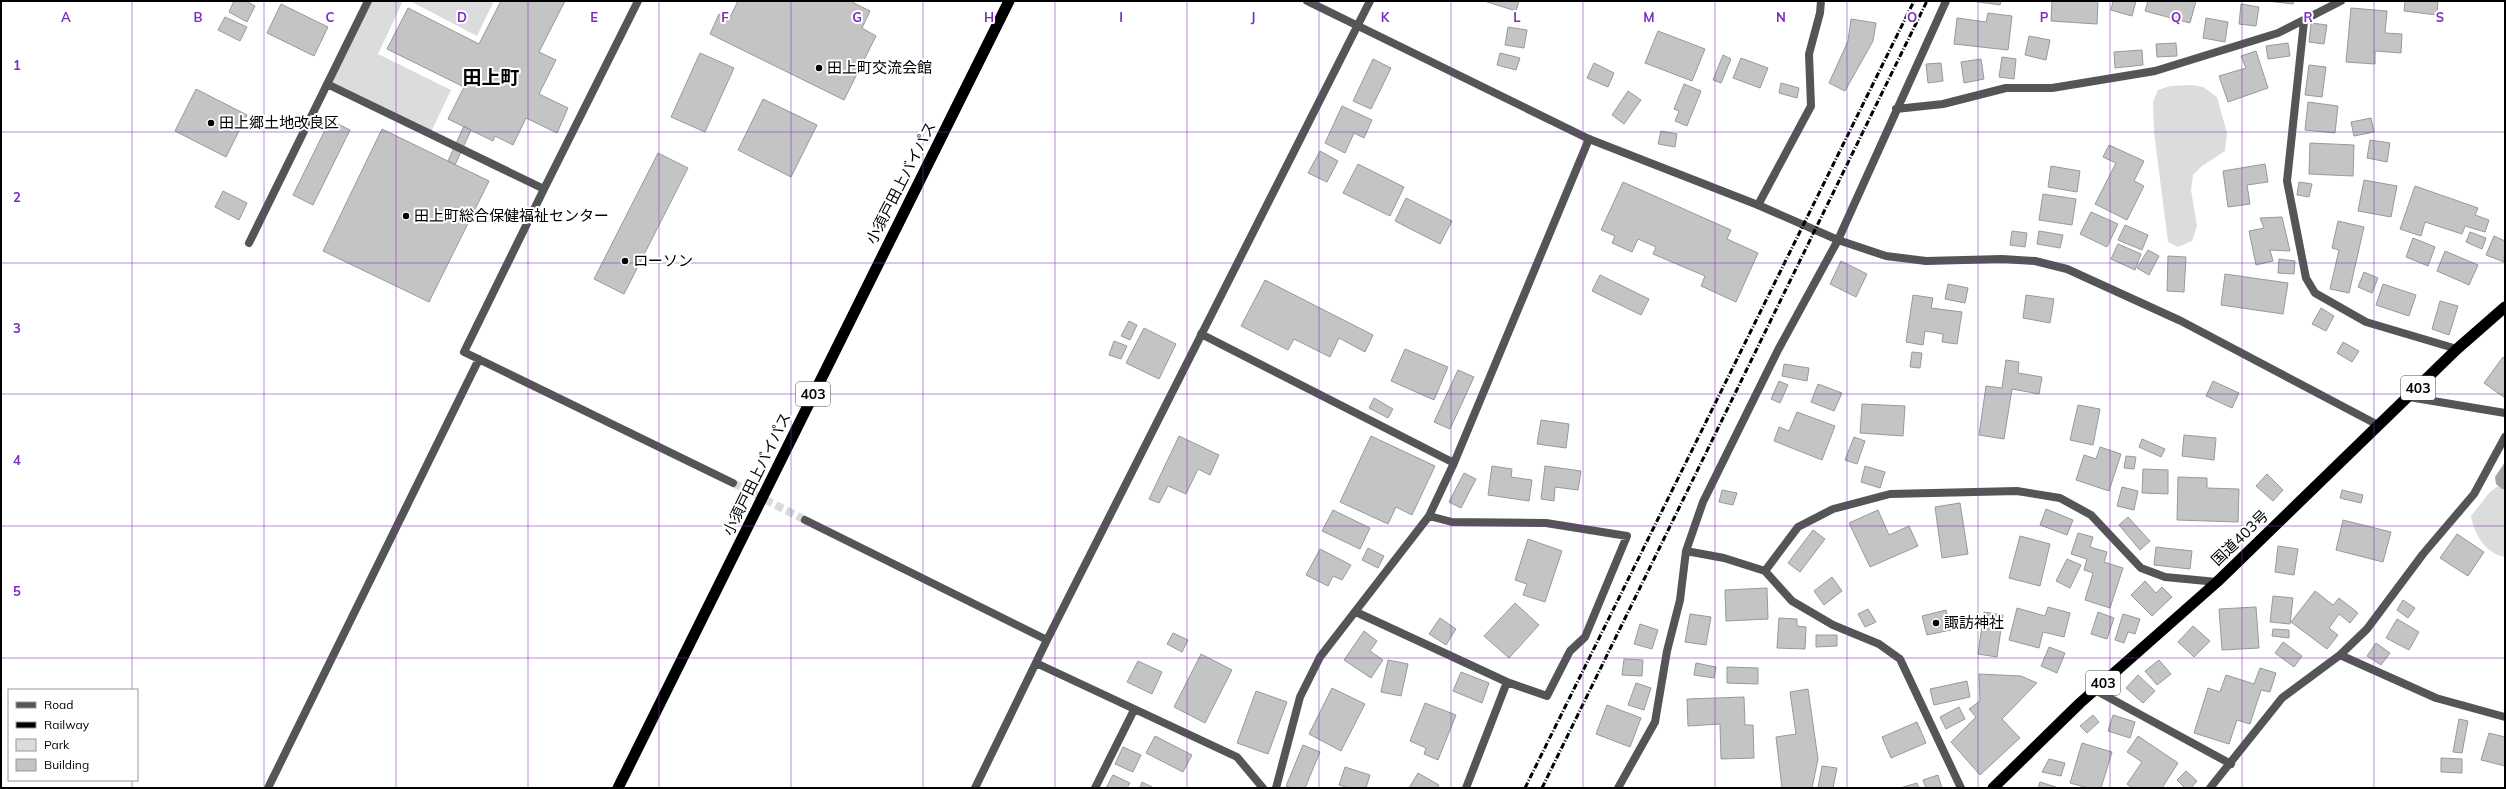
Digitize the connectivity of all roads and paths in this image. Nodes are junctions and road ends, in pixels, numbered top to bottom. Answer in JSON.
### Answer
{"nodes":[{"id":1,"x":368,"y":1,"type":"edge"},
{"id":2,"x":638,"y":1,"type":"edge"},
{"id":3,"x":1009,"y":1,"type":"edge"},
{"id":4,"x":1307,"y":1,"type":"edge"},
{"id":5,"x":1370,"y":1,"type":"edge"},
{"id":6,"x":1821,"y":1,"type":"edge"},
{"id":7,"x":1946,"y":1,"type":"edge"},
{"id":8,"x":2340,"y":1,"type":"edge"},
{"id":9,"x":2304,"y":21,"type":"junction"},
{"id":10,"x":1358,"y":26,"type":"junction"},
{"id":11,"x":327,"y":84,"type":"junction"},
{"id":12,"x":1896,"y":109,"type":"junction"},
{"id":13,"x":1589,"y":139,"type":"junction"},
{"id":14,"x":544,"y":189,"type":"junction"},
{"id":15,"x":1758,"y":205,"type":"junction"},
{"id":16,"x":1838,"y":240,"type":"junction"},
{"id":17,"x":249,"y":243,"type":"dead end"},
{"id":18,"x":2505,"y":306,"type":"edge"},
{"id":19,"x":1201,"y":334,"type":"junction"},
{"id":20,"x":2457,"y":349,"type":"junction"},
{"id":21,"x":479,"y":359,"type":"junction"},
{"id":22,"x":2408,"y":397,"type":"junction"},
{"id":23,"x":2505,"y":413,"type":"edge"},
{"id":24,"x":2378,"y":425,"type":"junction"},
{"id":25,"x":2505,"y":437,"type":"edge"},
{"id":26,"x":1454,"y":463,"type":"junction"},
{"id":27,"x":733,"y":483,"type":"tunnel mouth"},
{"id":28,"x":1429,"y":516,"type":"junction"},
{"id":29,"x":805,"y":520,"type":"tunnel mouth"},
{"id":30,"x":1686,"y":551,"type":"junction"},
{"id":31,"x":1765,"y":571,"type":"junction"},
{"id":32,"x":2217,"y":582,"type":"junction"},
{"id":33,"x":1356,"y":612,"type":"junction"},
{"id":34,"x":1047,"y":640,"type":"junction"},
{"id":35,"x":2340,"y":655,"type":"junction"},
{"id":36,"x":1036,"y":663,"type":"junction"},
{"id":37,"x":1507,"y":682,"type":"junction"},
{"id":38,"x":2095,"y":690,"type":"junction"},
{"id":39,"x":1134,"y":710,"type":"junction"},
{"id":40,"x":2505,"y":717,"type":"edge"},
{"id":41,"x":2231,"y":764,"type":"junction"},
{"id":42,"x":268,"y":788,"type":"edge"},
{"id":43,"x":619,"y":788,"type":"edge"},
{"id":44,"x":975,"y":788,"type":"edge"},
{"id":45,"x":1095,"y":788,"type":"edge"},
{"id":46,"x":1263,"y":788,"type":"edge"},
{"id":47,"x":1276,"y":788,"type":"edge"},
{"id":48,"x":1466,"y":788,"type":"edge"},
{"id":49,"x":1618,"y":788,"type":"edge"},
{"id":50,"x":1961,"y":788,"type":"edge"},
{"id":51,"x":1993,"y":788,"type":"edge"},
{"id":52,"x":2210,"y":788,"type":"edge"}],
"edges":[{"from":1,"to":11,"type":"street"},
{"from":2,"to":14,"type":"street"},
{"from":3,"to":43,"type":"highway","name":"小須戸田上バイパス","number":"403"},
{"from":4,"to":10,"type":"street"},
{"from":5,"to":10,"type":"street"},
{"from":6,"to":15,"type":"street"},
{"from":7,"to":12,"type":"street"},
{"from":8,"to":9,"type":"street"},
{"from":9,"to":12,"type":"street"},
{"from":9,"to":20,"type":"street"},
{"from":10,"to":13,"type":"street"},
{"from":10,"to":19,"type":"street"},
{"from":11,"to":14,"type":"street"},
{"from":11,"to":17,"type":"street"},
{"from":12,"to":16,"type":"street"},
{"from":13,"to":15,"type":"street"},
{"from":13,"to":26,"type":"street"},
{"from":14,"to":21,"type":"street"},
{"from":15,"to":16,"type":"street"},
{"from":16,"to":24,"type":"street"},
{"from":16,"to":30,"type":"street"},
{"from":18,"to":20,"type":"highway","name":"国道403号","number":"403"},
{"from":19,"to":26,"type":"street"},
{"from":19,"to":34,"type":"street"},
{"from":20,"to":22,"type":"highway","name":"国道403号","number":"403"},
{"from":21,"to":27,"type":"street"},
{"from":21,"to":42,"type":"street"},
{"from":22,"to":23,"type":"street"},
{"from":22,"to":24,"type":"highway","name":"国道403号","number":"403"},
{"from":24,"to":32,"type":"highway","name":"国道403号","number":"403"},
{"from":25,"to":35,"type":"street"},
{"from":26,"to":28,"type":"street"},
{"from":28,"to":33,"type":"street"},
{"from":28,"to":37,"type":"street"},
{"from":29,"to":34,"type":"street"},
{"from":30,"to":31,"type":"street"},
{"from":30,"to":49,"type":"street"},
{"from":31,"to":32,"type":"street"},
{"from":31,"to":50,"type":"street"},
{"from":32,"to":38,"type":"highway","name":"国道403号","number":"403"},
{"from":33,"to":37,"type":"street"},
{"from":33,"to":47,"type":"street"},
{"from":34,"to":36,"type":"street"},
{"from":35,"to":40,"type":"street"},
{"from":35,"to":41,"type":"street"},
{"from":36,"to":39,"type":"street"},
{"from":36,"to":44,"type":"street"},
{"from":37,"to":48,"type":"street"},
{"from":38,"to":41,"type":"street"},
{"from":38,"to":51,"type":"highway","name":"国道403号","number":"403"},
{"from":39,"to":45,"type":"street"},
{"from":39,"to":46,"type":"street"},
{"from":41,"to":52,"type":"street"}]}
